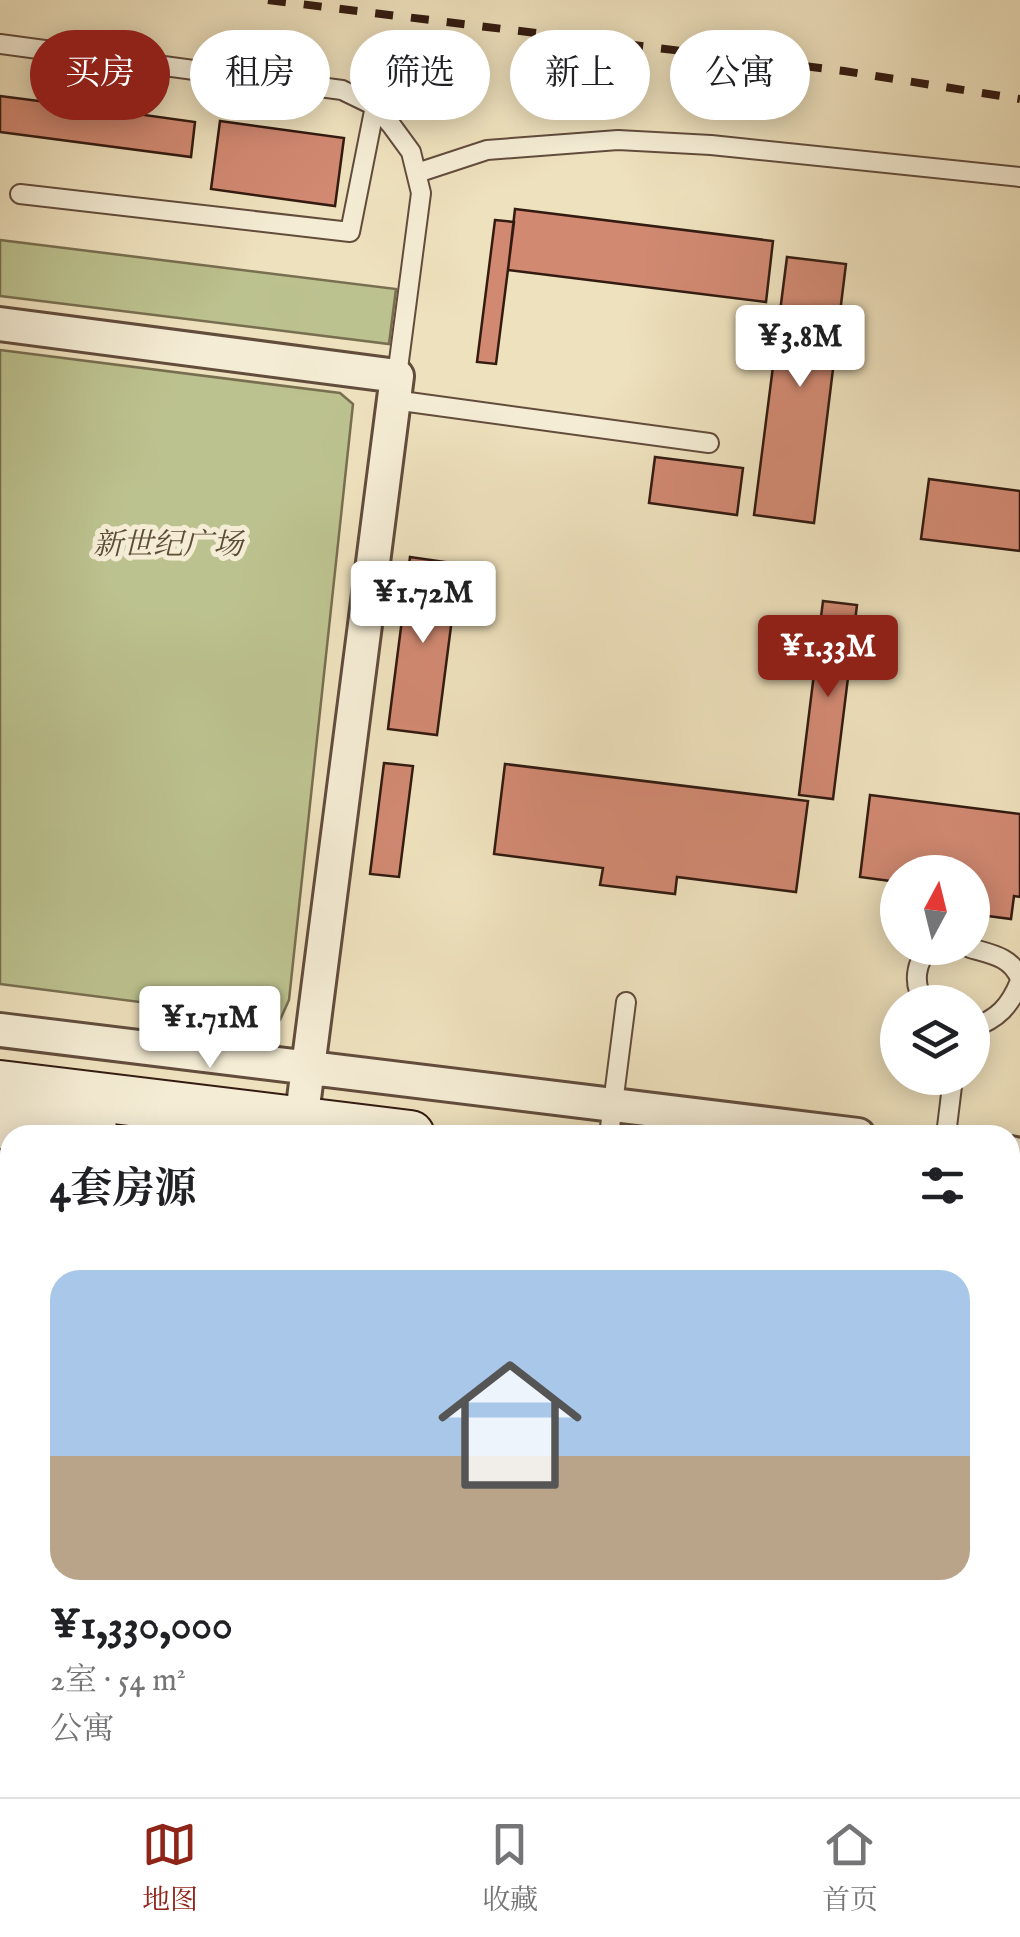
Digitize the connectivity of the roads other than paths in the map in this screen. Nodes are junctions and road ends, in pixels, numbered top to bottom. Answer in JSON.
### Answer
{"nodes":[{"id":1,"x":0,"y":44,"type":"edge"},
{"id":2,"x":350,"y":94,"type":"edge"},
{"id":3,"x":372,"y":120,"type":"edge"},
{"id":4,"x":386,"y":120,"type":"edge"},
{"id":5,"x":418,"y":173,"type":"junction"},
{"id":6,"x":1020,"y":177,"type":"edge"},
{"id":7,"x":20,"y":194,"type":"dead end"},
{"id":8,"x":0,"y":324,"type":"edge"},
{"id":9,"x":395,"y":388,"type":"junction"},
{"id":10,"x":710,"y":443,"type":"dead end"},
{"id":11,"x":990,"y":954,"type":"edge"},
{"id":12,"x":1020,"y":980,"type":"edge"},
{"id":13,"x":626,"y":1002,"type":"dead end"},
{"id":14,"x":990,"y":1022,"type":"edge"},
{"id":15,"x":0,"y":1030,"type":"edge"},
{"id":16,"x":308,"y":1068,"type":"junction"},
{"id":17,"x":0,"y":1085,"type":"edge"},
{"id":18,"x":950,"y":1095,"type":"edge"},
{"id":19,"x":611,"y":1120,"type":"edge"},
{"id":20,"x":300,"y":1122,"type":"junction"},
{"id":21,"x":325,"y":1125,"type":"edge"},
{"id":22,"x":693,"y":1125,"type":"edge"},
{"id":23,"x":947,"y":1125,"type":"edge"}],
"edges":[{"from":1,"to":2,"type":"lane"},
{"from":3,"to":7,"type":"lane"},
{"from":4,"to":5,"type":"lane"},
{"from":5,"to":6,"type":"lane"},
{"from":5,"to":9,"type":"lane"},
{"from":8,"to":9,"type":"street"},
{"from":9,"to":10,"type":"lane"},
{"from":9,"to":16,"type":"street"},
{"from":11,"to":12,"type":"lane"},
{"from":12,"to":14,"type":"lane"},
{"from":13,"to":19,"type":"lane"},
{"from":15,"to":16,"type":"street"},
{"from":16,"to":19,"type":"street"},
{"from":16,"to":20,"type":"street"},
{"from":17,"to":20,"type":"main road"},
{"from":18,"to":23,"type":"lane"},
{"from":19,"to":22,"type":"street"},
{"from":20,"to":21,"type":"main road"}]}
